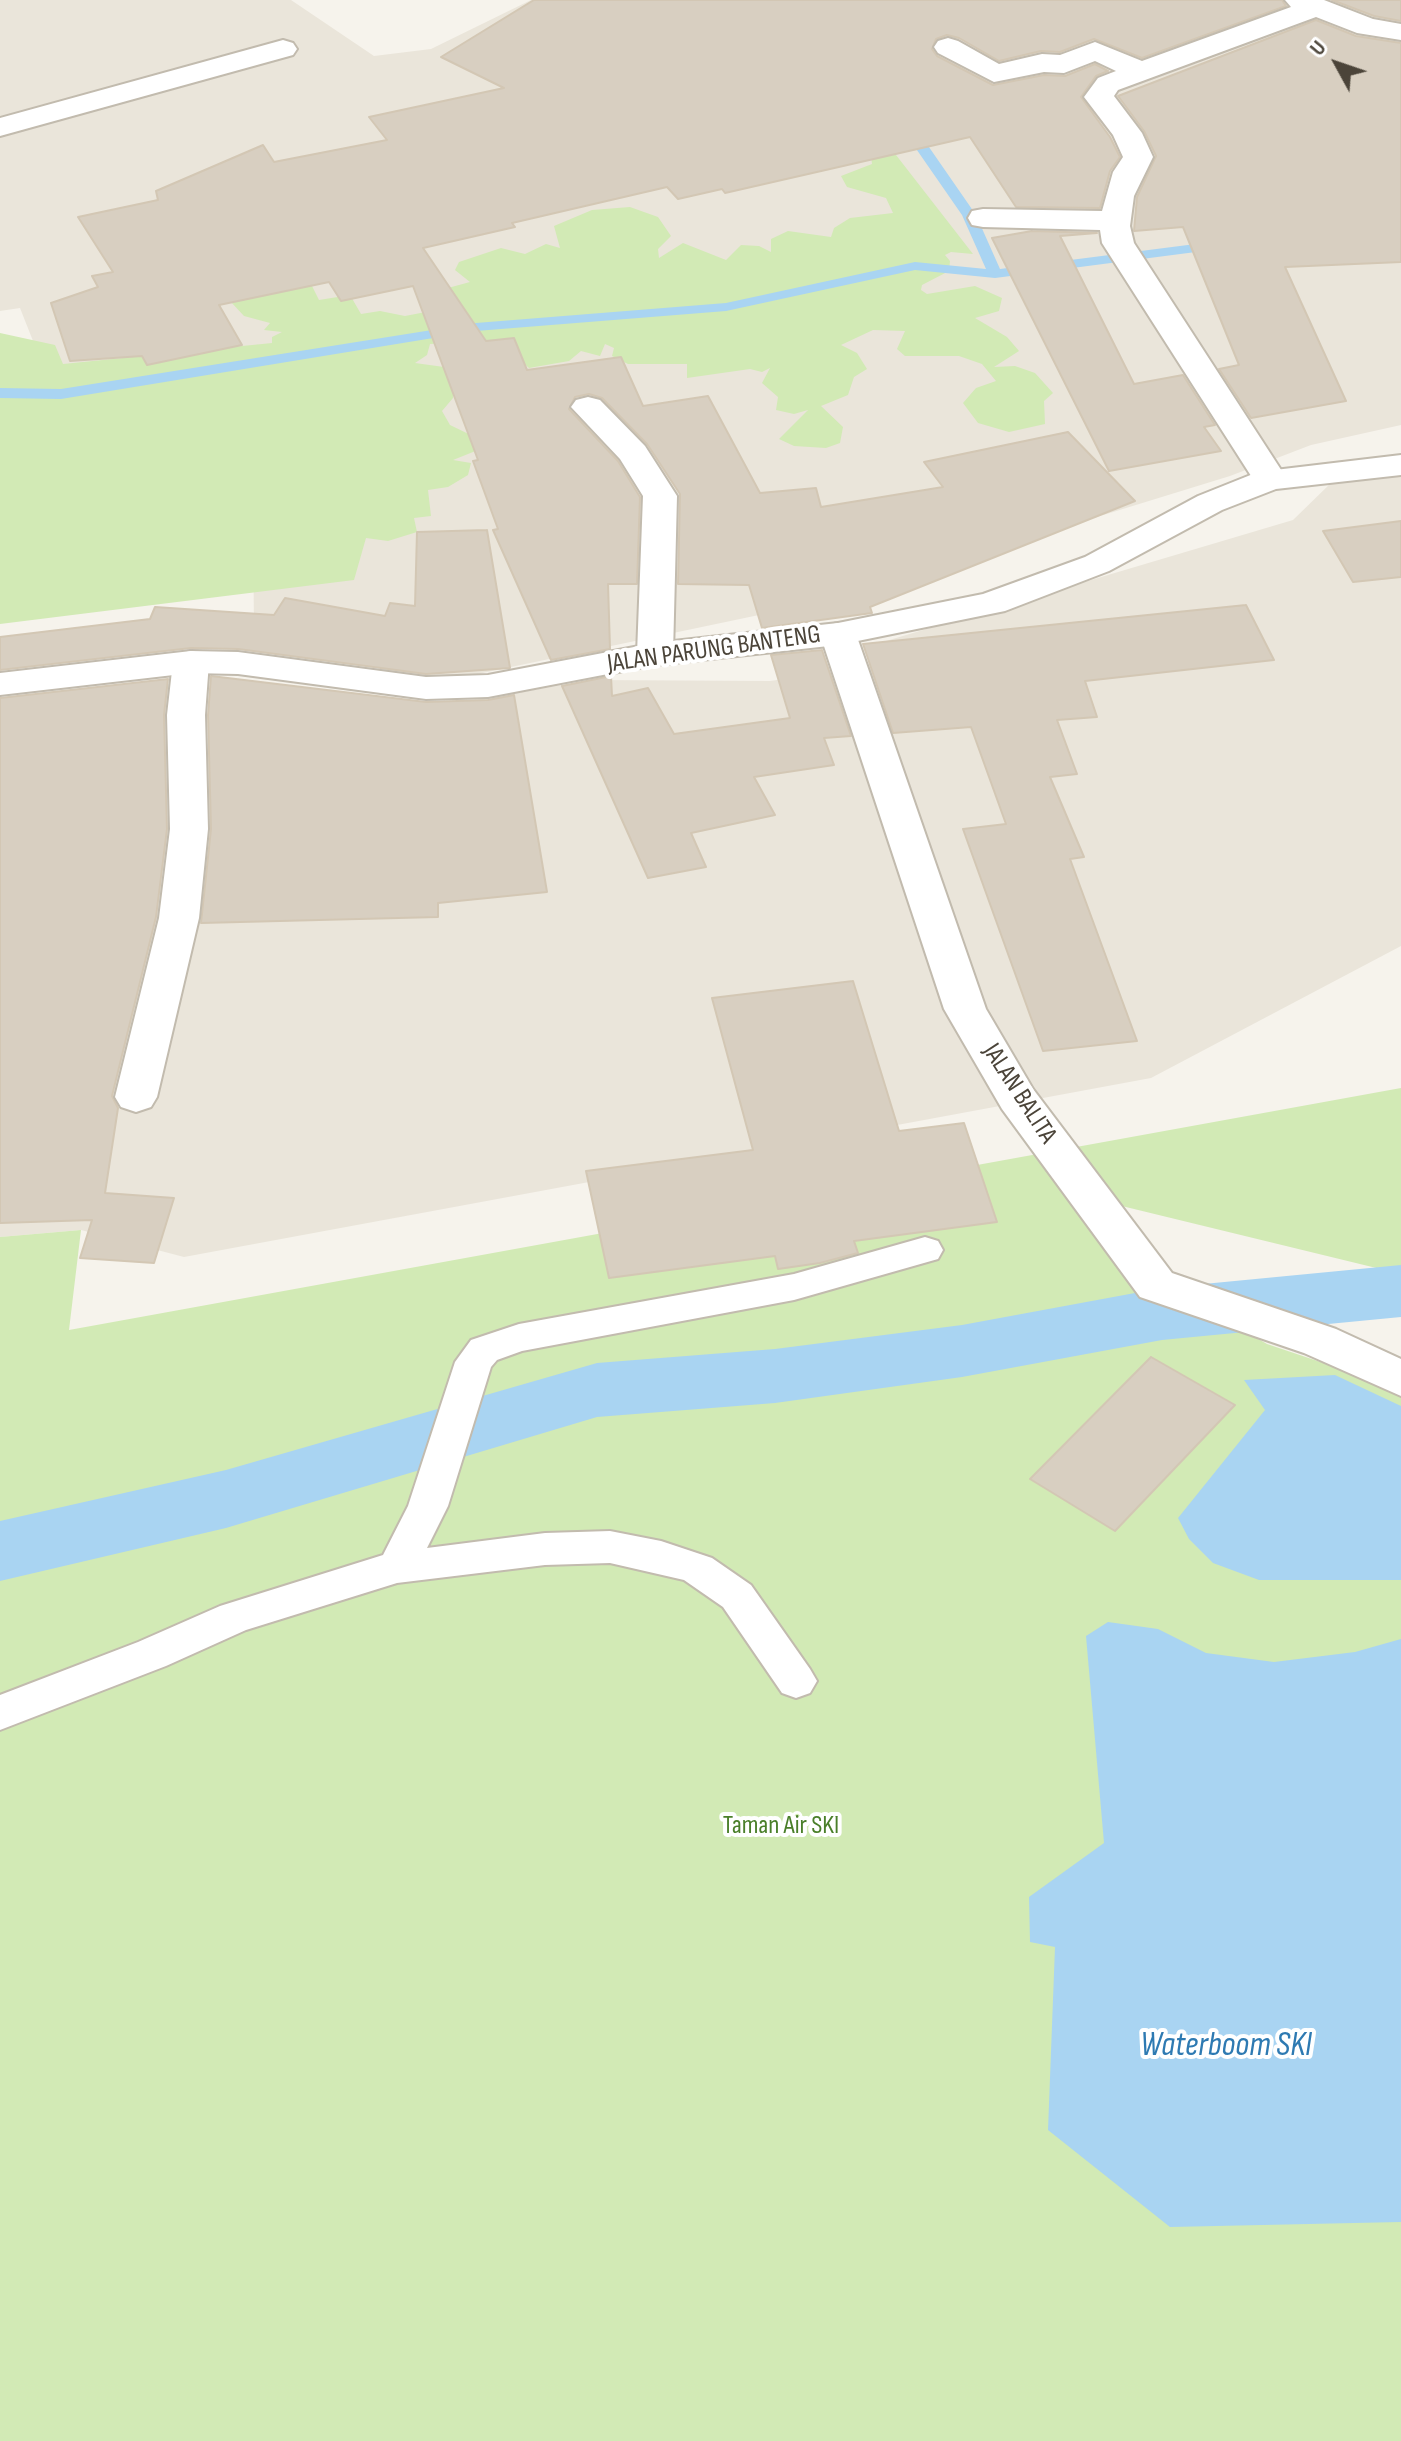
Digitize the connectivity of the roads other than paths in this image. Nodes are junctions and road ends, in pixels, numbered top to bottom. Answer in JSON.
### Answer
{"nodes":[{"id":1,"x":1308,"y":4,"type":"edge"},
{"id":2,"x":1401,"y":32,"type":"edge"},
{"id":3,"x":948,"y":47,"type":"dead end"},
{"id":4,"x":283,"y":49,"type":"dead end"},
{"id":5,"x":1142,"y":72,"type":"junction"},
{"id":6,"x":0,"y":127,"type":"edge"},
{"id":7,"x":983,"y":218,"type":"dead end"},
{"id":8,"x":1122,"y":244,"type":"junction"},
{"id":9,"x":588,"y":407,"type":"dead end"},
{"id":10,"x":1401,"y":465,"type":"edge"},
{"id":11,"x":1270,"y":479,"type":"junction"},
{"id":12,"x":838,"y":634,"type":"junction"},
{"id":13,"x":655,"y":654,"type":"junction"},
{"id":14,"x":191,"y":662,"type":"junction"},
{"id":15,"x":0,"y":684,"type":"edge"},
{"id":16,"x":136,"y":1097,"type":"dead end"},
{"id":17,"x":925,"y":1250,"type":"dead end"},
{"id":18,"x":1401,"y":1379,"type":"edge"},
{"id":19,"x":397,"y":1567,"type":"junction"},
{"id":20,"x":796,"y":1681,"type":"dead end"},
{"id":21,"x":0,"y":1713,"type":"edge"}],
"edges":[{"from":1,"to":2,"type":"street"},
{"from":1,"to":5,"type":"street"},
{"from":3,"to":5,"type":"street"},
{"from":4,"to":6,"type":"street"},
{"from":5,"to":8,"type":"street"},
{"from":7,"to":8,"type":"street"},
{"from":8,"to":11,"type":"street"},
{"from":9,"to":13,"type":"street"},
{"from":10,"to":11,"type":"street","name":"JALAN PARUNG BANTENG"},
{"from":11,"to":12,"type":"street","name":"JALAN PARUNG BANTENG"},
{"from":12,"to":13,"type":"street","name":"JALAN PARUNG BANTENG"},
{"from":12,"to":18,"type":"street","name":"JALAN BALITA"},
{"from":13,"to":14,"type":"street","name":"JALAN PARUNG BANTENG"},
{"from":14,"to":15,"type":"street","name":"JALAN PARUNG BANTENG"},
{"from":14,"to":16,"type":"street"},
{"from":17,"to":19,"type":"lane"},
{"from":19,"to":20,"type":"lane"},
{"from":19,"to":21,"type":"lane"}]}
